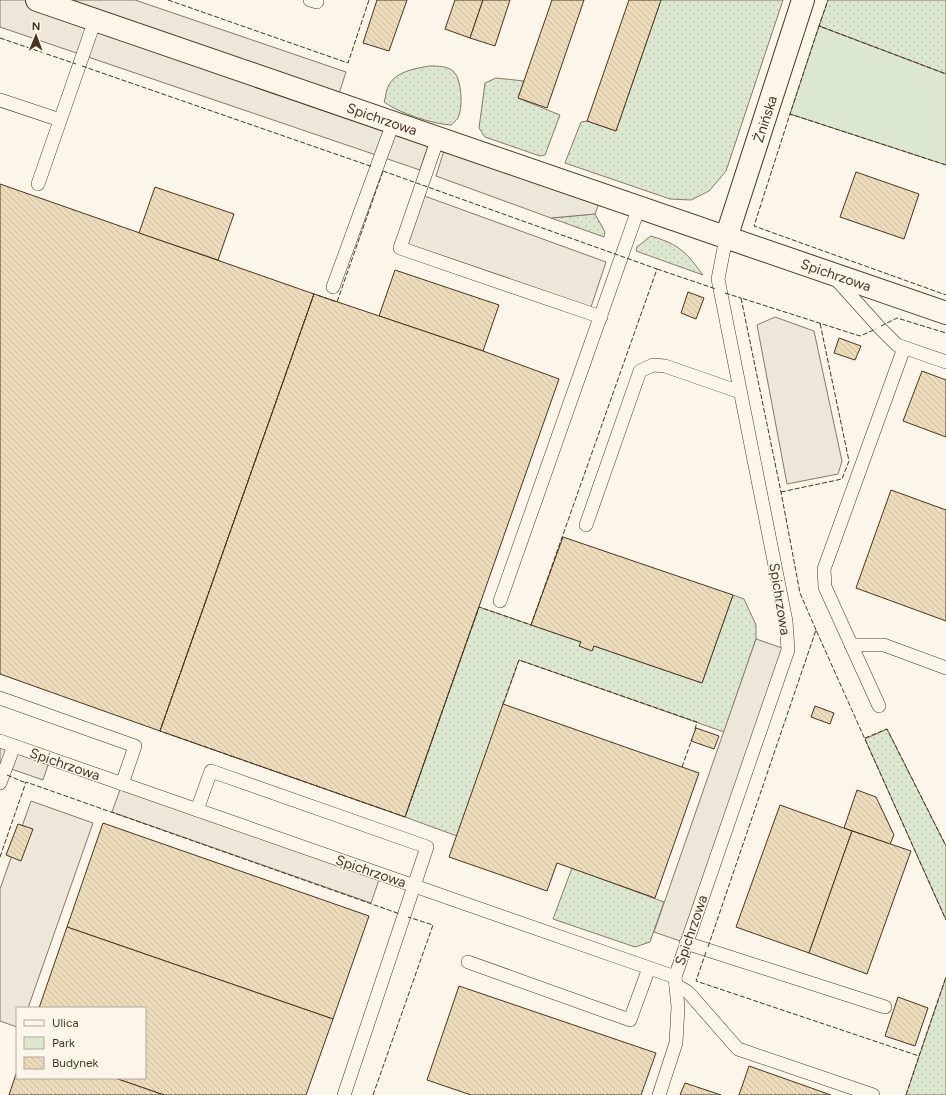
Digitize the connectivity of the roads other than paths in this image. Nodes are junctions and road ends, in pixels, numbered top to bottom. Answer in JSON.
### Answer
{"nodes":[{"id":1,"x":803,"y":0,"type":"edge"},
{"id":2,"x":45,"y":1,"type":"edge"},
{"id":3,"x":95,"y":20,"type":"junction"},
{"id":4,"x":0,"y":100,"type":"edge"},
{"id":5,"x":60,"y":120,"type":"junction"},
{"id":6,"x":393,"y":122,"type":"junction"},
{"id":7,"x":438,"y":138,"type":"junction"},
{"id":8,"x":38,"y":184,"type":"dead end"},
{"id":9,"x":639,"y":207,"type":"junction"},
{"id":10,"x":726,"y":238,"type":"junction"},
{"id":11,"x":831,"y":274,"type":"junction"},
{"id":12,"x":333,"y":288,"type":"dead end"},
{"id":13,"x":946,"y":313,"type":"edge"},
{"id":14,"x":601,"y":317,"type":"junction"},
{"id":15,"x":904,"y":348,"type":"junction"},
{"id":16,"x":946,"y":362,"type":"edge"},
{"id":17,"x":740,"y":392,"type":"junction"},
{"id":18,"x":586,"y":525,"type":"dead end"},
{"id":19,"x":500,"y":601,"type":"dead end"},
{"id":20,"x":851,"y":645,"type":"junction"},
{"id":21,"x":946,"y":668,"type":"edge"},
{"id":22,"x":0,"y":698,"type":"edge"},
{"id":23,"x":879,"y":706,"type":"dead end"},
{"id":24,"x":0,"y":741,"type":"edge"},
{"id":25,"x":14,"y":746,"type":"junction"},
{"id":26,"x":0,"y":783,"type":"edge"},
{"id":27,"x":122,"y":784,"type":"junction"},
{"id":28,"x":198,"y":810,"type":"junction"},
{"id":29,"x":414,"y":886,"type":"junction"},
{"id":30,"x":686,"y":943,"type":"junction"},
{"id":31,"x":468,"y":962,"type":"dead end"},
{"id":32,"x":649,"y":968,"type":"junction"},
{"id":33,"x":676,"y":981,"type":"junction"},
{"id":34,"x":884,"y":1007,"type":"dead end"},
{"id":35,"x":344,"y":1095,"type":"edge"},
{"id":36,"x":659,"y":1095,"type":"edge"},
{"id":37,"x":873,"y":1095,"type":"edge"}],
"edges":[{"from":1,"to":10,"type":"street","name":"Żnińska"},
{"from":2,"to":3,"type":"street","name":"Spichrzowa"},
{"from":3,"to":5,"type":"lane"},
{"from":3,"to":6,"type":"street","name":"Spichrzowa"},
{"from":4,"to":5,"type":"lane"},
{"from":5,"to":8,"type":"lane"},
{"from":6,"to":7,"type":"street","name":"Spichrzowa"},
{"from":6,"to":12,"type":"lane"},
{"from":7,"to":9,"type":"street","name":"Spichrzowa"},
{"from":7,"to":14,"type":"lane"},
{"from":9,"to":10,"type":"street","name":"Spichrzowa"},
{"from":9,"to":14,"type":"lane"},
{"from":10,"to":11,"type":"street","name":"Spichrzowa"},
{"from":10,"to":17,"type":"lane","name":"Spichrzowa"},
{"from":11,"to":13,"type":"street","name":"Spichrzowa"},
{"from":11,"to":15,"type":"lane"},
{"from":14,"to":19,"type":"lane"},
{"from":15,"to":16,"type":"lane"},
{"from":15,"to":20,"type":"lane"},
{"from":17,"to":18,"type":"lane"},
{"from":17,"to":30,"type":"lane","name":"Spichrzowa"},
{"from":20,"to":21,"type":"lane"},
{"from":20,"to":23,"type":"lane"},
{"from":22,"to":27,"type":"lane"},
{"from":24,"to":25,"type":"lane","name":"Spichrzowa"},
{"from":25,"to":26,"type":"lane"},
{"from":25,"to":27,"type":"lane","name":"Spichrzowa"},
{"from":27,"to":28,"type":"lane","name":"Spichrzowa"},
{"from":28,"to":29,"type":"lane","name":"Spichrzowa"},
{"from":28,"to":29,"type":"lane"},
{"from":29,"to":32,"type":"lane","name":"Spichrzowa"},
{"from":29,"to":35,"type":"lane"},
{"from":30,"to":33,"type":"lane","name":"Spichrzowa"},
{"from":30,"to":34,"type":"lane"},
{"from":31,"to":32,"type":"lane"},
{"from":32,"to":33,"type":"lane","name":"Spichrzowa"},
{"from":33,"to":36,"type":"lane"},
{"from":33,"to":37,"type":"lane"}]}
